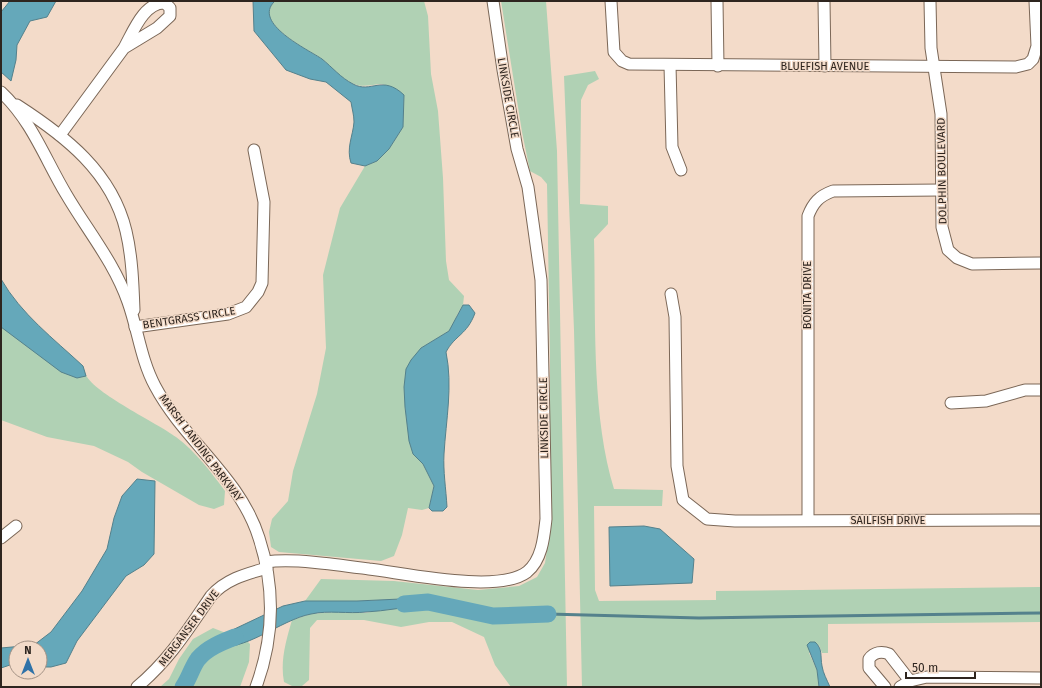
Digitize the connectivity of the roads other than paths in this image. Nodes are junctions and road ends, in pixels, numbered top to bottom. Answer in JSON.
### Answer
{"nodes":[{"id":1,"x":493,"y":1,"type":"edge"},
{"id":2,"x":611,"y":1,"type":"edge"},
{"id":3,"x":717,"y":1,"type":"edge"},
{"id":4,"x":824,"y":1,"type":"edge"},
{"id":5,"x":930,"y":1,"type":"edge"},
{"id":6,"x":1035,"y":1,"type":"edge"},
{"id":7,"x":124,"y":48,"type":"dead end"},
{"id":8,"x":670,"y":65,"type":"junction"},
{"id":9,"x":718,"y":66,"type":"junction"},
{"id":10,"x":825,"y":66,"type":"junction"},
{"id":11,"x":934,"y":66,"type":"junction"},
{"id":12,"x":1,"y":92,"type":"edge"},
{"id":13,"x":11,"y":102,"type":"junction"},
{"id":14,"x":60,"y":135,"type":"junction"},
{"id":15,"x":254,"y":150,"type":"dead end"},
{"id":16,"x":680,"y":170,"type":"dead end"},
{"id":17,"x":941,"y":190,"type":"junction"},
{"id":18,"x":1041,"y":263,"type":"edge"},
{"id":19,"x":671,"y":294,"type":"dead end"},
{"id":20,"x":135,"y":327,"type":"junction"},
{"id":21,"x":1041,"y":390,"type":"edge"},
{"id":22,"x":951,"y":403,"type":"dead end"},
{"id":23,"x":808,"y":520,"type":"junction"},
{"id":24,"x":1041,"y":520,"type":"edge"},
{"id":25,"x":16,"y":526,"type":"dead end"},
{"id":26,"x":1,"y":538,"type":"edge"},
{"id":27,"x":267,"y":565,"type":"junction"},
{"id":28,"x":1041,"y":678,"type":"edge"},
{"id":29,"x":910,"y":682,"type":"junction"},
{"id":30,"x":137,"y":687,"type":"edge"},
{"id":31,"x":256,"y":687,"type":"edge"},
{"id":32,"x":884,"y":687,"type":"edge"},
{"id":33,"x":900,"y":687,"type":"edge"}],
"edges":[{"from":1,"to":27,"type":"street","name":"LINKSIDE CIRCLE"},
{"from":2,"to":8,"type":"street","name":"BLUEFISH AVENUE"},
{"from":3,"to":9,"type":"street"},
{"from":4,"to":10,"type":"street"},
{"from":5,"to":11,"type":"street","name":"DOLPHIN BOULEVARD"},
{"from":6,"to":11,"type":"street","name":"BLUEFISH AVENUE"},
{"from":7,"to":14,"type":"street"},
{"from":8,"to":9,"type":"street","name":"BLUEFISH AVENUE"},
{"from":8,"to":16,"type":"street"},
{"from":9,"to":10,"type":"street","name":"BLUEFISH AVENUE"},
{"from":10,"to":11,"type":"street","name":"BLUEFISH AVENUE"},
{"from":11,"to":17,"type":"street","name":"DOLPHIN BOULEVARD"},
{"from":12,"to":13,"type":"street","name":"MARSH LANDING PARKWAY"},
{"from":13,"to":14,"type":"street","name":"MARSH LANDING PARKWAY"},
{"from":13,"to":20,"type":"street","name":"MARSH LANDING PARKWAY"},
{"from":14,"to":20,"type":"street","name":"MARSH LANDING PARKWAY"},
{"from":15,"to":20,"type":"street","name":"BENTGRASS CIRCLE"},
{"from":17,"to":18,"type":"street","name":"DOLPHIN BOULEVARD"},
{"from":17,"to":23,"type":"street","name":"BONITA DRIVE"},
{"from":19,"to":23,"type":"street","name":"SAILFISH DRIVE"},
{"from":20,"to":27,"type":"street","name":"MARSH LANDING PARKWAY"},
{"from":21,"to":22,"type":"street"},
{"from":23,"to":24,"type":"street","name":"SAILFISH DRIVE"},
{"from":25,"to":26,"type":"street"},
{"from":27,"to":30,"type":"street","name":"MERGANSER DRIVE"},
{"from":27,"to":31,"type":"street","name":"MARSH LANDING PARKWAY"},
{"from":28,"to":29,"type":"street"},
{"from":29,"to":32,"type":"street"},
{"from":29,"to":33,"type":"street"}]}
